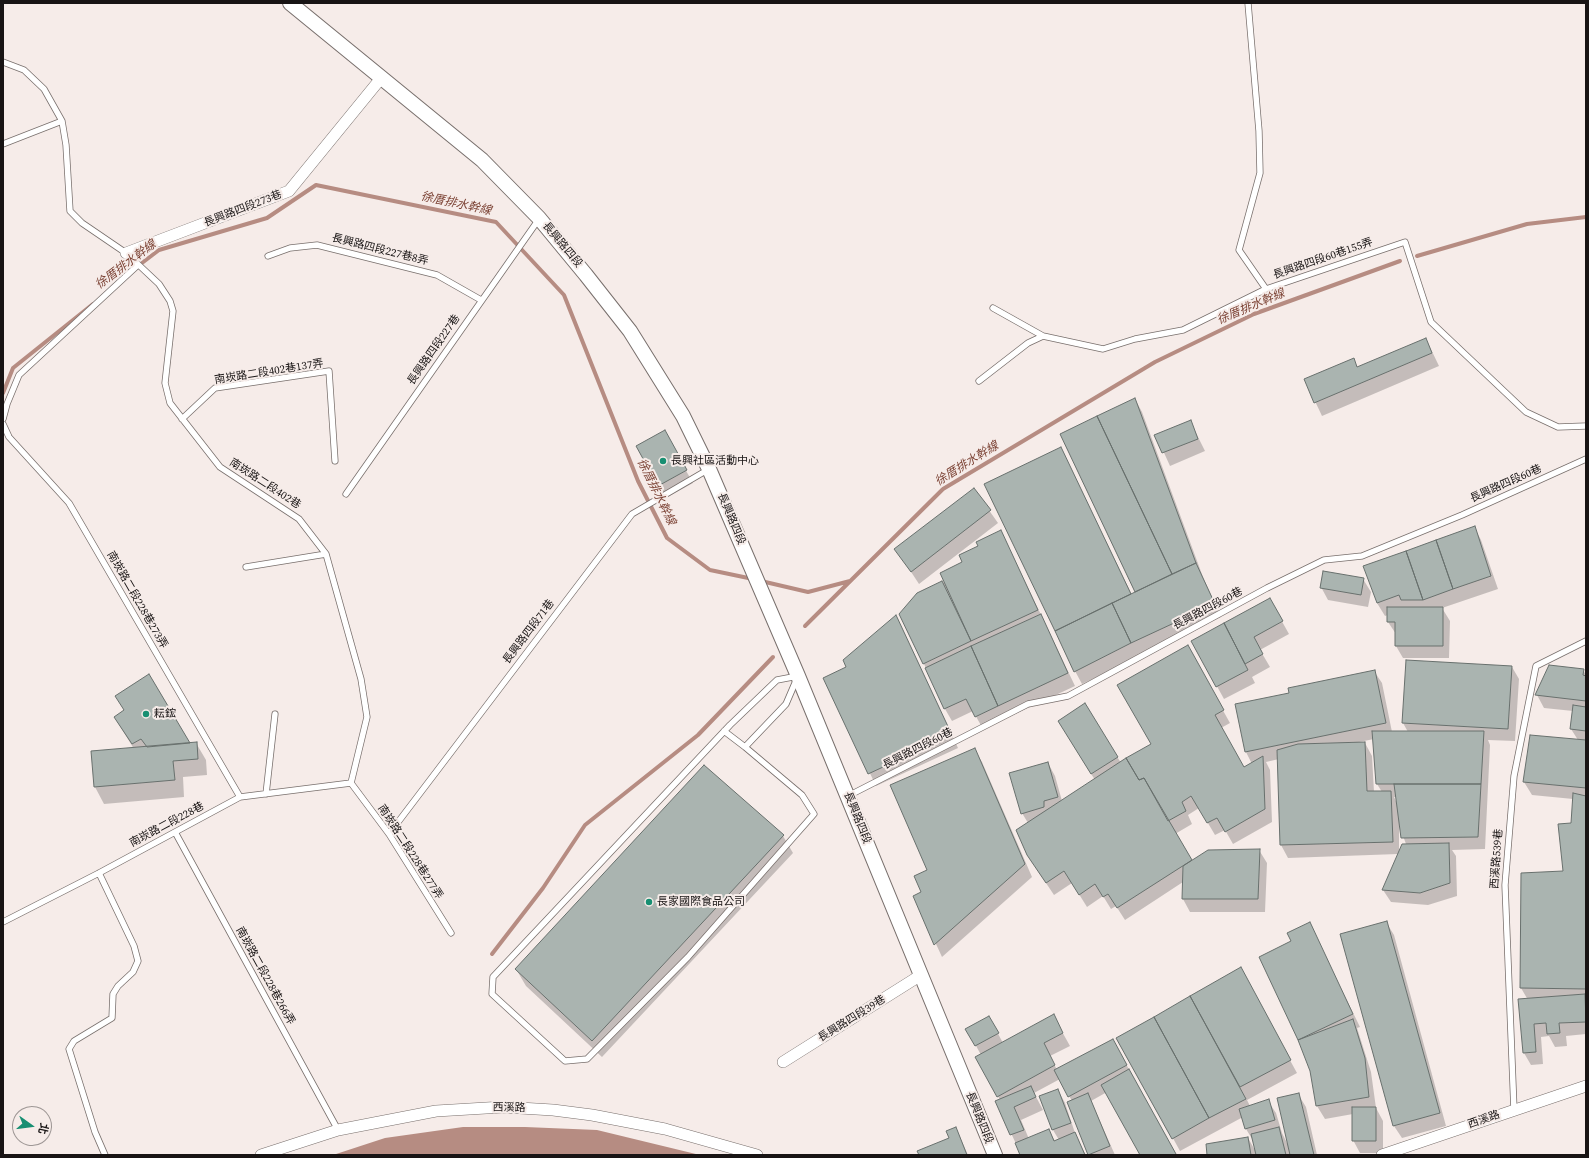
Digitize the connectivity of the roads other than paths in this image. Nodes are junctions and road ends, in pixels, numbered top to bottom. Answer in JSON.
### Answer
{"nodes":[{"id":1,"x":290,"y":3,"type":"edge"},
{"id":2,"x":1248,"y":3,"type":"edge"},
{"id":3,"x":3,"y":62,"type":"edge"},
{"id":4,"x":382,"y":77,"type":"junction"},
{"id":5,"x":62,"y":121,"type":"junction"},
{"id":6,"x":3,"y":144,"type":"edge"},
{"id":7,"x":539,"y":218,"type":"junction"},
{"id":8,"x":126,"y":253,"type":"junction"},
{"id":9,"x":268,"y":256,"type":"dead end"},
{"id":10,"x":138,"y":265,"type":"junction"},
{"id":11,"x":1266,"y":289,"type":"junction"},
{"id":12,"x":481,"y":300,"type":"junction"},
{"id":13,"x":993,"y":308,"type":"dead end"},
{"id":14,"x":1043,"y":336,"type":"junction"},
{"id":15,"x":979,"y":381,"type":"dead end"},
{"id":16,"x":3,"y":419,"type":"edge"},
{"id":17,"x":182,"y":419,"type":"junction"},
{"id":18,"x":3,"y":424,"type":"edge"},
{"id":19,"x":1586,"y":426,"type":"edge"},
{"id":20,"x":1586,"y":459,"type":"edge"},
{"id":21,"x":335,"y":461,"type":"dead end"},
{"id":22,"x":709,"y":470,"type":"junction"},
{"id":23,"x":346,"y":494,"type":"dead end"},
{"id":24,"x":326,"y":554,"type":"junction"},
{"id":25,"x":246,"y":568,"type":"dead end"},
{"id":26,"x":1586,"y":641,"type":"edge"},
{"id":27,"x":798,"y":676,"type":"junction"},
{"id":28,"x":275,"y":714,"type":"dead end"},
{"id":29,"x":724,"y":731,"type":"junction"},
{"id":30,"x":745,"y":747,"type":"junction"},
{"id":31,"x":351,"y":783,"type":"junction"},
{"id":32,"x":266,"y":794,"type":"junction"},
{"id":33,"x":848,"y":796,"type":"junction"},
{"id":34,"x":240,"y":797,"type":"junction"},
{"id":35,"x":175,"y":832,"type":"junction"},
{"id":36,"x":389,"y":834,"type":"junction"},
{"id":37,"x":99,"y":873,"type":"junction"},
{"id":38,"x":3,"y":922,"type":"edge"},
{"id":39,"x":451,"y":933,"type":"dead end"},
{"id":40,"x":920,"y":975,"type":"junction"},
{"id":41,"x":783,"y":1062,"type":"dead end"},
{"id":42,"x":1586,"y":1086,"type":"edge"},
{"id":43,"x":1514,"y":1110,"type":"junction"},
{"id":44,"x":338,"y":1130,"type":"junction"},
{"id":45,"x":105,"y":1155,"type":"edge"},
{"id":46,"x":261,"y":1155,"type":"edge"},
{"id":47,"x":757,"y":1155,"type":"edge"},
{"id":48,"x":995,"y":1155,"type":"edge"},
{"id":49,"x":1382,"y":1155,"type":"edge"}],
"edges":[{"from":1,"to":4,"type":"street","name":"長興路四段"},
{"from":2,"to":11,"type":"lane","name":"長興路四段60巷155弄"},
{"from":3,"to":5,"type":"lane","name":"南崁路二段402巷"},
{"from":4,"to":7,"type":"street","name":"長興路四段"},
{"from":4,"to":8,"type":"street","name":"長興路四段273巷"},
{"from":5,"to":6,"type":"lane"},
{"from":5,"to":8,"type":"lane","name":"南崁路二段402巷"},
{"from":7,"to":12,"type":"lane","name":"長興路四段227巷"},
{"from":7,"to":22,"type":"street","name":"長興路四段"},
{"from":8,"to":10,"type":"lane","name":"南崁路二段402巷"},
{"from":9,"to":12,"type":"lane","name":"長興路四段227巷8弄"},
{"from":10,"to":16,"type":"lane"},
{"from":10,"to":17,"type":"lane","name":"南崁路二段402巷"},
{"from":11,"to":14,"type":"lane"},
{"from":11,"to":19,"type":"lane","name":"長興路四段60巷155弄"},
{"from":12,"to":23,"type":"lane","name":"長興路四段227巷"},
{"from":13,"to":14,"type":"lane"},
{"from":14,"to":15,"type":"lane"},
{"from":17,"to":21,"type":"lane","name":"南崁路二段402巷137弄"},
{"from":17,"to":24,"type":"lane","name":"南崁路二段402巷"},
{"from":18,"to":34,"type":"lane","name":"南崁路二段228巷273弄"},
{"from":20,"to":33,"type":"lane","name":"長興路四段60巷"},
{"from":22,"to":27,"type":"street","name":"長興路四段"},
{"from":22,"to":36,"type":"lane","name":"長興路四段71巷"},
{"from":24,"to":25,"type":"lane"},
{"from":24,"to":31,"type":"lane","name":"南崁路二段402巷"},
{"from":26,"to":43,"type":"lane","name":"西溪路539巷"},
{"from":27,"to":29,"type":"lane"},
{"from":27,"to":30,"type":"lane"},
{"from":27,"to":33,"type":"street","name":"長興路四段"},
{"from":28,"to":32,"type":"lane"},
{"from":29,"to":30,"type":"lane"},
{"from":29,"to":30,"type":"lane"},
{"from":31,"to":32,"type":"lane","name":"南崁路二段228巷"},
{"from":31,"to":36,"type":"lane","name":"南崁路二段228巷277弄"},
{"from":32,"to":34,"type":"lane","name":"南崁路二段228巷"},
{"from":33,"to":40,"type":"street","name":"長興路四段"},
{"from":34,"to":35,"type":"lane","name":"南崁路二段228巷"},
{"from":35,"to":37,"type":"lane","name":"南崁路二段228巷"},
{"from":35,"to":44,"type":"lane","name":"南崁路二段228巷266弄"},
{"from":36,"to":39,"type":"lane","name":"南崁路二段228巷277弄"},
{"from":37,"to":38,"type":"lane","name":"南崁路二段228巷"},
{"from":37,"to":45,"type":"lane"},
{"from":40,"to":41,"type":"street","name":"長興路四段39巷"},
{"from":40,"to":48,"type":"street","name":"長興路四段"},
{"from":42,"to":43,"type":"street","name":"西溪路"},
{"from":43,"to":49,"type":"street","name":"西溪路"},
{"from":44,"to":46,"type":"street","name":"西溪路"},
{"from":44,"to":47,"type":"street","name":"西溪路"}]}
